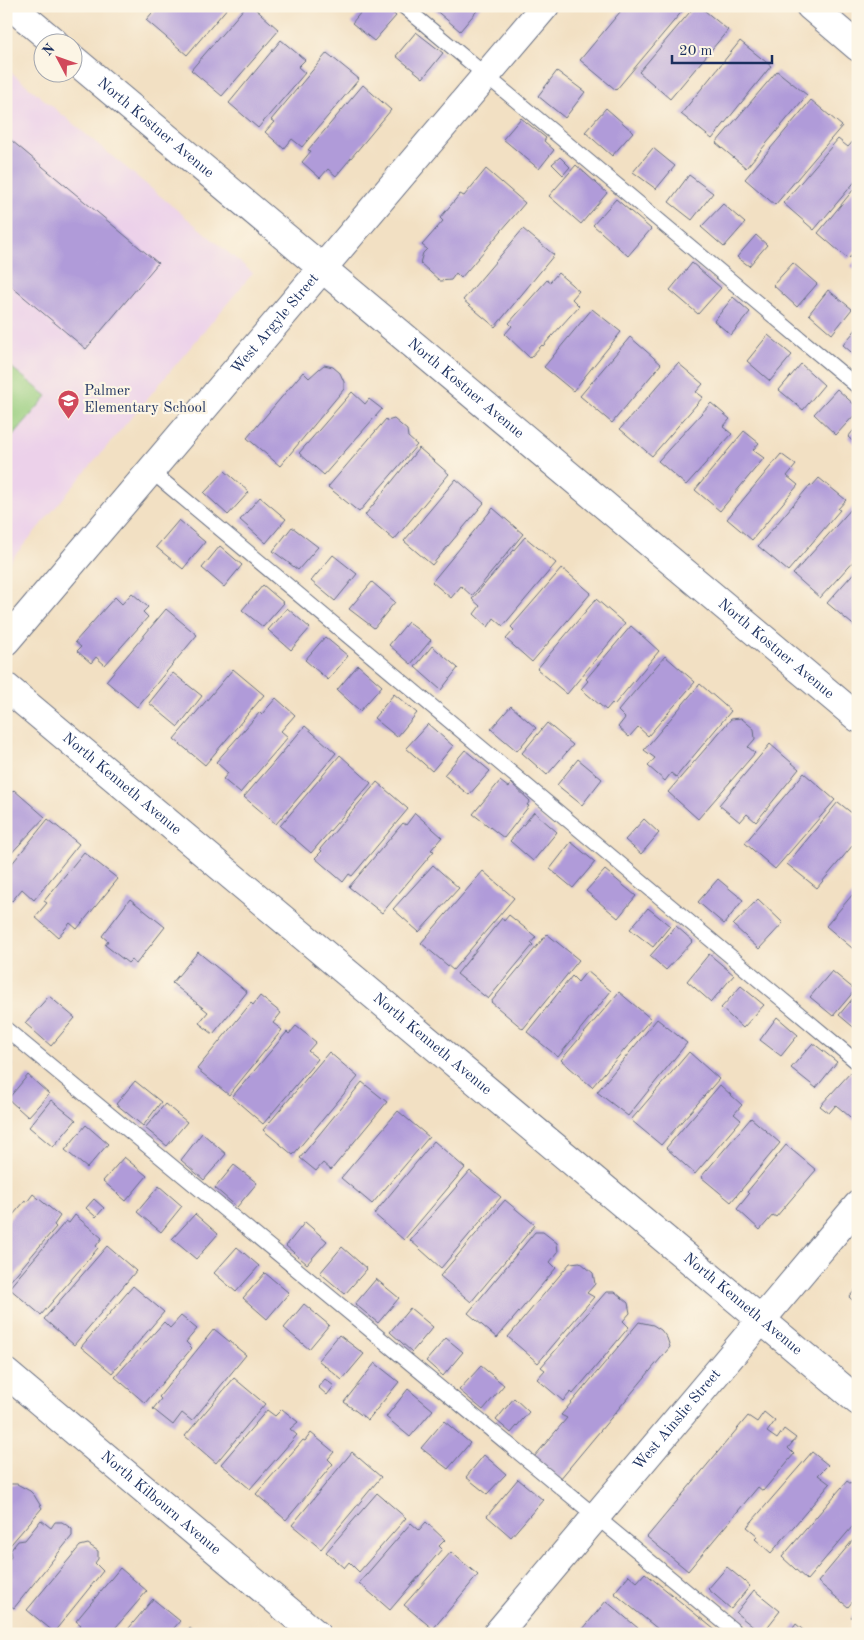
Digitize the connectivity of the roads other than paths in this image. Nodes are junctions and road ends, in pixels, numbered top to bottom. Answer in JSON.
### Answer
{"nodes":[{"id":1,"x":11,"y":6,"type":"edge"},
{"id":2,"x":402,"y":6,"type":"edge"},
{"id":3,"x":545,"y":6,"type":"edge"},
{"id":4,"x":810,"y":6,"type":"edge"},
{"id":5,"x":42,"y":32,"type":"edge"},
{"id":6,"x":858,"y":46,"type":"edge"},
{"id":7,"x":82,"y":66,"type":"edge"},
{"id":8,"x":485,"y":76,"type":"junction"},
{"id":9,"x":323,"y":268,"type":"junction"},
{"id":10,"x":858,"y":387,"type":"edge"},
{"id":11,"x":151,"y":471,"type":"junction"},
{"id":12,"x":6,"y":641,"type":"edge"},
{"id":13,"x":6,"y":687,"type":"edge"},
{"id":14,"x":858,"y":718,"type":"edge"},
{"id":15,"x":6,"y":1029,"type":"edge"},
{"id":16,"x":858,"y":1063,"type":"edge"},
{"id":17,"x":858,"y":1205,"type":"edge"},
{"id":18,"x":761,"y":1320,"type":"junction"},
{"id":19,"x":9,"y":1379,"type":"edge"},
{"id":20,"x":858,"y":1401,"type":"edge"},
{"id":21,"x":596,"y":1516,"type":"junction"},
{"id":22,"x":316,"y":1634,"type":"edge"},
{"id":23,"x":497,"y":1634,"type":"edge"},
{"id":24,"x":738,"y":1634,"type":"edge"}],
"edges":[{"from":1,"to":5,"type":"street"},
{"from":2,"to":8,"type":"lane"},
{"from":3,"to":8,"type":"street","name":"West Argyle Street"},
{"from":4,"to":6,"type":"street"},
{"from":7,"to":9,"type":"street","name":"North Kostner Avenue"},
{"from":8,"to":9,"type":"street","name":"West Argyle Street"},
{"from":8,"to":10,"type":"lane"},
{"from":9,"to":11,"type":"street","name":"West Argyle Street"},
{"from":9,"to":14,"type":"street","name":"North Kostner Avenue"},
{"from":11,"to":12,"type":"street","name":"West Argyle Street"},
{"from":11,"to":16,"type":"lane"},
{"from":13,"to":18,"type":"street","name":"North Kenneth Avenue"},
{"from":15,"to":21,"type":"lane"},
{"from":17,"to":18,"type":"street","name":"West Ainslie Street"},
{"from":18,"to":20,"type":"street","name":"North Kenneth Avenue"},
{"from":18,"to":21,"type":"street","name":"West Ainslie Street"},
{"from":19,"to":22,"type":"street","name":"North Kilbourn Avenue"},
{"from":21,"to":23,"type":"street","name":"West Ainslie Street"},
{"from":21,"to":24,"type":"lane"}]}
